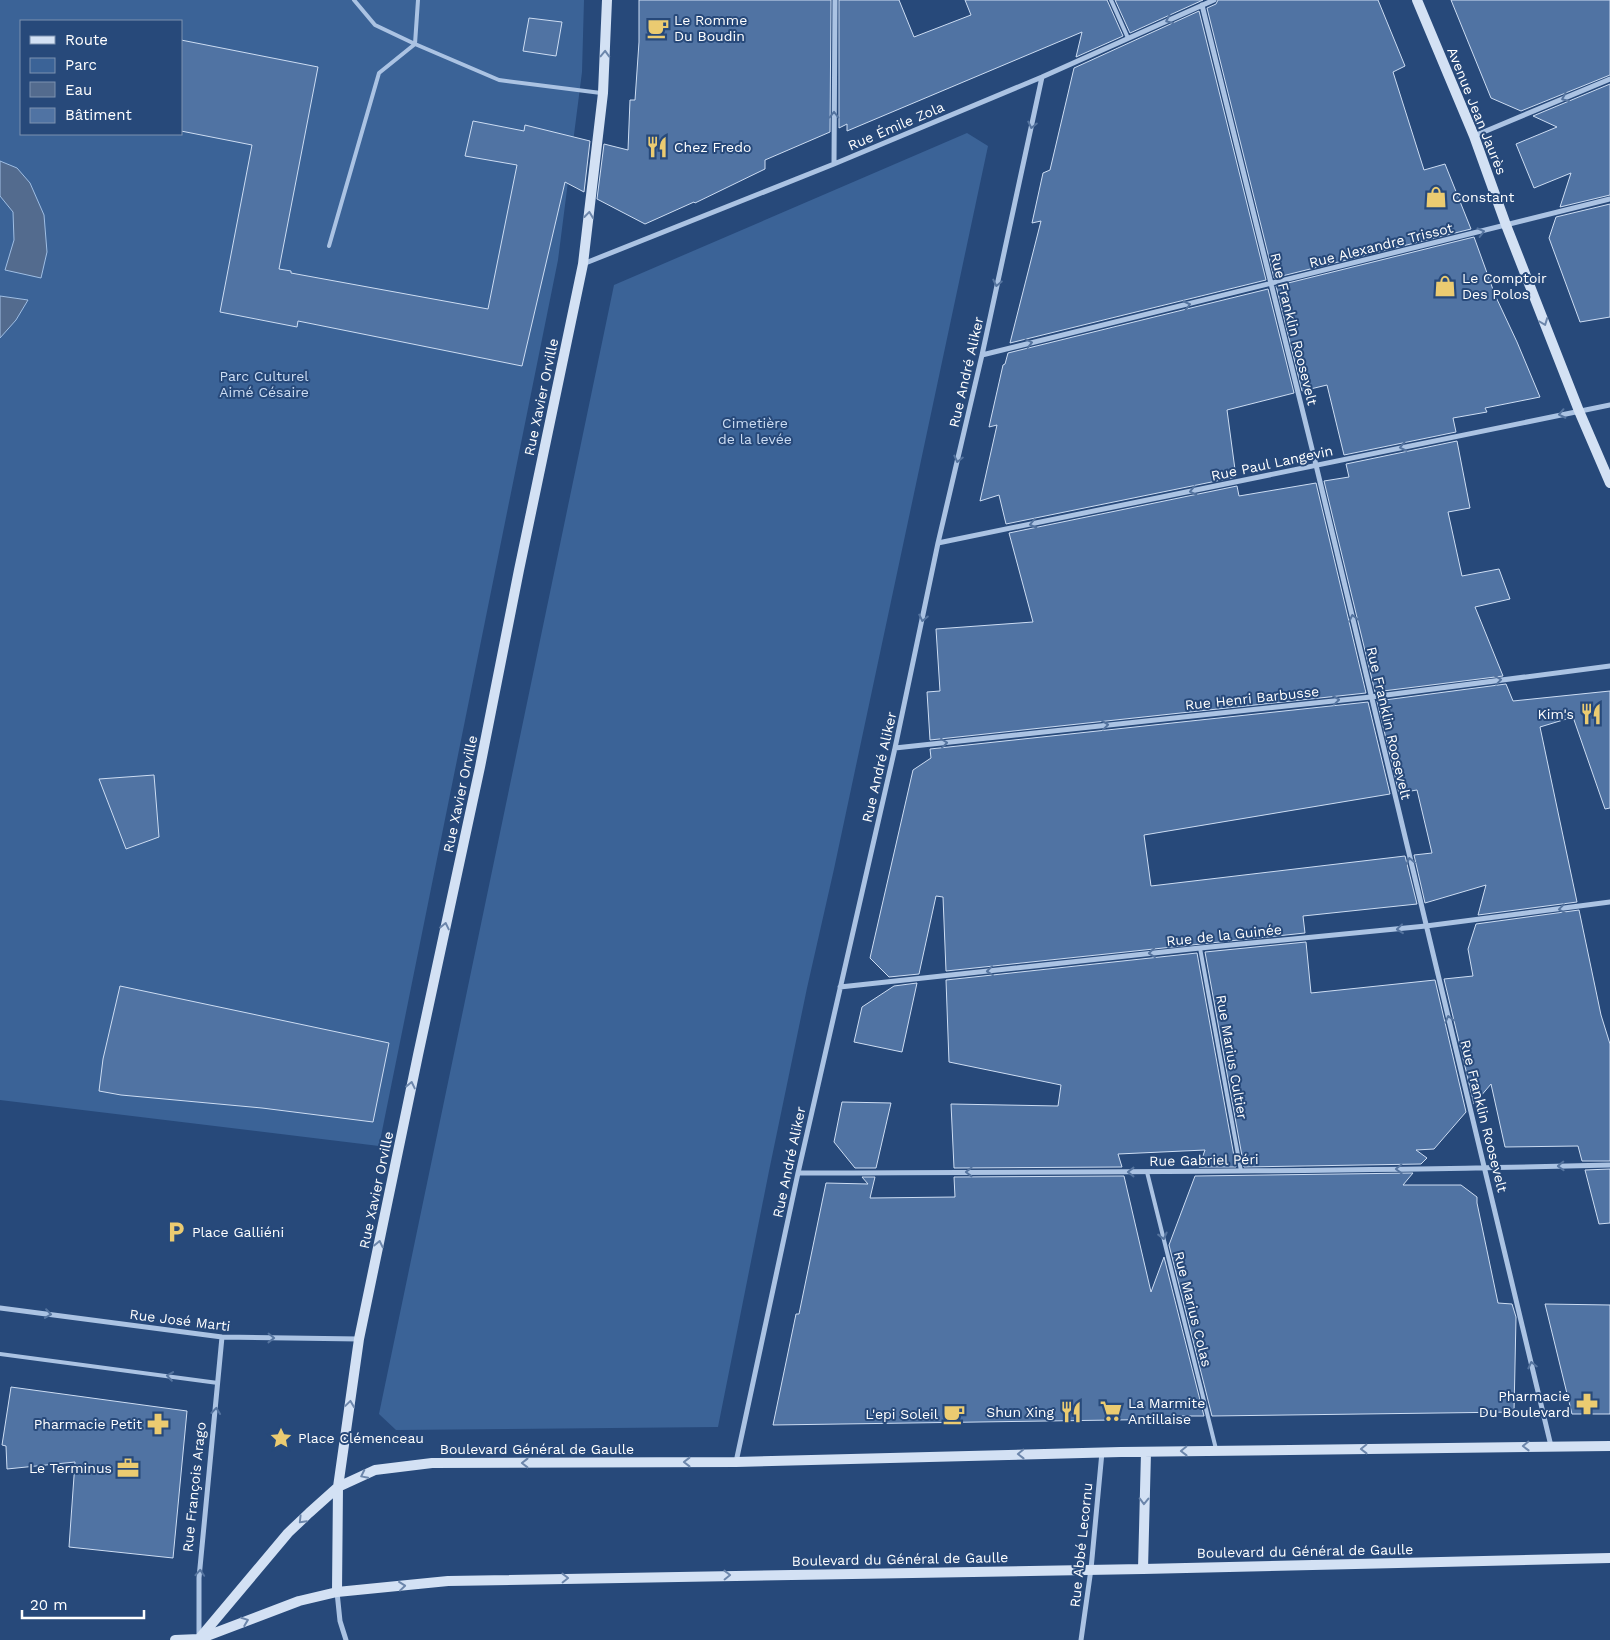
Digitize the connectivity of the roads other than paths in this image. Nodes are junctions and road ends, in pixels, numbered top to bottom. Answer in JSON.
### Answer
{"nodes":[{"id":1,"x":354,"y":0,"type":"edge"},
{"id":2,"x":418,"y":0,"type":"edge"},
{"id":3,"x":607,"y":0,"type":"edge"},
{"id":4,"x":835,"y":0,"type":"edge"},
{"id":5,"x":1111,"y":0,"type":"edge"},
{"id":6,"x":1214,"y":0,"type":"edge"},
{"id":7,"x":1417,"y":0,"type":"edge"},
{"id":8,"x":1202,"y":5,"type":"junction"},
{"id":9,"x":1128,"y":38,"type":"junction"},
{"id":10,"x":415,"y":44,"type":"junction"},
{"id":11,"x":1042,"y":77,"type":"junction"},
{"id":12,"x":1610,"y":79,"type":"edge"},
{"id":13,"x":604,"y":93,"type":"junction"},
{"id":14,"x":1474,"y":136,"type":"junction"},
{"id":15,"x":834,"y":164,"type":"junction"},
{"id":16,"x":1610,"y":200,"type":"edge"},
{"id":17,"x":1506,"y":226,"type":"junction"},
{"id":18,"x":329,"y":246,"type":"dead end"},
{"id":19,"x":583,"y":264,"type":"junction"},
{"id":20,"x":1271,"y":284,"type":"junction"},
{"id":21,"x":982,"y":355,"type":"junction"},
{"id":22,"x":1610,"y":405,"type":"edge"},
{"id":23,"x":1579,"y":411,"type":"junction"},
{"id":24,"x":1316,"y":465,"type":"junction"},
{"id":25,"x":1610,"y":483,"type":"edge"},
{"id":26,"x":938,"y":543,"type":"junction"},
{"id":27,"x":1610,"y":666,"type":"edge"},
{"id":28,"x":1371,"y":697,"type":"junction"},
{"id":29,"x":895,"y":748,"type":"junction"},
{"id":30,"x":1610,"y":902,"type":"edge"},
{"id":31,"x":1426,"y":926,"type":"junction"},
{"id":32,"x":1200,"y":948,"type":"junction"},
{"id":33,"x":840,"y":986,"type":"junction"},
{"id":34,"x":1610,"y":1165,"type":"edge"},
{"id":35,"x":1485,"y":1168,"type":"junction"},
{"id":36,"x":1241,"y":1171,"type":"junction"},
{"id":37,"x":1148,"y":1172,"type":"junction"},
{"id":38,"x":798,"y":1173,"type":"junction"},
{"id":39,"x":0,"y":1308,"type":"edge"},
{"id":40,"x":222,"y":1337,"type":"junction"},
{"id":41,"x":359,"y":1339,"type":"junction"},
{"id":42,"x":0,"y":1354,"type":"edge"},
{"id":43,"x":218,"y":1383,"type":"junction"},
{"id":44,"x":1551,"y":1446,"type":"junction"},
{"id":45,"x":1610,"y":1446,"type":"edge"},
{"id":46,"x":1217,"y":1451,"type":"junction"},
{"id":47,"x":1102,"y":1452,"type":"junction"},
{"id":48,"x":1146,"y":1452,"type":"junction"},
{"id":49,"x":736,"y":1462,"type":"junction"},
{"id":50,"x":338,"y":1487,"type":"junction"},
{"id":51,"x":1610,"y":1558,"type":"edge"},
{"id":52,"x":1091,"y":1569,"type":"junction"},
{"id":53,"x":1143,"y":1569,"type":"junction"},
{"id":54,"x":337,"y":1592,"type":"junction"},
{"id":55,"x":199,"y":1639,"type":"edge"},
{"id":56,"x":175,"y":1640,"type":"edge"},
{"id":57,"x":346,"y":1640,"type":"edge"},
{"id":58,"x":1081,"y":1640,"type":"edge"}],
"edges":[{"from":1,"to":10,"type":"lane"},
{"from":2,"to":10,"type":"lane"},
{"from":13,"to":3,"type":"main road","name":"Rue Xavier Orville","one_way":true},
{"from":15,"to":4,"type":"street","one_way":true},
{"from":5,"to":9,"type":"lane"},
{"from":6,"to":8,"type":"street","name":"Rue Émile Zola"},
{"from":7,"to":14,"type":"main road","name":"Avenue Jean Jaurès"},
{"from":8,"to":9,"type":"street","name":"Rue Émile Zola","one_way":true},
{"from":8,"to":20,"type":"street","name":"Rue Franklin Roosevelt"},
{"from":9,"to":11,"type":"street","name":"Rue Émile Zola"},
{"from":10,"to":13,"type":"lane"},
{"from":10,"to":18,"type":"lane"},
{"from":11,"to":15,"type":"street","name":"Rue Émile Zola"},
{"from":11,"to":21,"type":"street","name":"Rue André Aliker","one_way":true},
{"from":12,"to":14,"type":"street","one_way":true},
{"from":19,"to":13,"type":"main road","name":"Rue Xavier Orville","one_way":true},
{"from":14,"to":17,"type":"main road","name":"Avenue Jean Jaurès"},
{"from":15,"to":19,"type":"street","name":"Rue Émile Zola"},
{"from":16,"to":17,"type":"street","name":"Rue Alexandre Trissot"},
{"from":20,"to":17,"type":"street","name":"Rue Alexandre Trissot","one_way":true},
{"from":17,"to":23,"type":"main road","name":"Avenue Jean Jaurès","one_way":true},
{"from":41,"to":19,"type":"main road","name":"Rue Xavier Orville","one_way":true},
{"from":21,"to":20,"type":"street","name":"Rue Alexandre Trissot","one_way":true},
{"from":20,"to":24,"type":"street","name":"Rue Franklin Roosevelt"},
{"from":21,"to":26,"type":"street","name":"Rue André Aliker","one_way":true},
{"from":22,"to":23,"type":"street","name":"Rue Paul Langevin"},
{"from":23,"to":24,"type":"street","name":"Rue Paul Langevin","one_way":true},
{"from":23,"to":25,"type":"main road","name":"Avenue Jean Jaurès"},
{"from":24,"to":26,"type":"street","name":"Rue Paul Langevin","one_way":true},
{"from":28,"to":24,"type":"street","name":"Rue Franklin Roosevelt","one_way":true},
{"from":26,"to":29,"type":"street","name":"Rue André Aliker","one_way":true},
{"from":28,"to":27,"type":"street","name":"Rue Henri Barbusse","one_way":true},
{"from":29,"to":28,"type":"street","name":"Rue Henri Barbusse","one_way":true},
{"from":31,"to":28,"type":"street","name":"Rue Franklin Roosevelt","one_way":true},
{"from":29,"to":33,"type":"street","name":"Rue André Aliker"},
{"from":30,"to":31,"type":"street","name":"Rue de la Guinée","one_way":true},
{"from":31,"to":32,"type":"street","name":"Rue de la Guinée","one_way":true},
{"from":35,"to":31,"type":"street","name":"Rue Franklin Roosevelt","one_way":true},
{"from":32,"to":33,"type":"street","name":"Rue de la Guinée","one_way":true},
{"from":32,"to":36,"type":"lane","name":"Rue Marius Cultier"},
{"from":33,"to":38,"type":"street","name":"Rue André Aliker"},
{"from":34,"to":35,"type":"street","name":"Rue Gabriel Péri","one_way":true},
{"from":35,"to":36,"type":"street","name":"Rue Gabriel Péri","one_way":true},
{"from":44,"to":35,"type":"street","name":"Rue Franklin Roosevelt","one_way":true},
{"from":36,"to":37,"type":"street","name":"Rue Gabriel Péri"},
{"from":37,"to":38,"type":"street","name":"Rue Gabriel Péri","one_way":true},
{"from":37,"to":46,"type":"lane","name":"Rue Marius Colas","one_way":true},
{"from":38,"to":49,"type":"street","name":"Rue André Aliker"},
{"from":39,"to":40,"type":"street","name":"Rue José Marti","one_way":true},
{"from":40,"to":41,"type":"street","name":"Rue José Marti","one_way":true},
{"from":40,"to":43,"type":"street","name":"Rue François Arago"},
{"from":50,"to":41,"type":"main road","name":"Rue Xavier Orville","one_way":true},
{"from":43,"to":42,"type":"lane","one_way":true},
{"from":55,"to":43,"type":"street","name":"Rue François Arago","one_way":true},
{"from":44,"to":45,"type":"main road"},
{"from":44,"to":46,"type":"main road","one_way":true},
{"from":46,"to":48,"type":"main road","one_way":true},
{"from":47,"to":48,"type":"main road"},
{"from":47,"to":49,"type":"main road","one_way":true},
{"from":47,"to":52,"type":"street","name":"Rue Abbé Lecornu"},
{"from":48,"to":53,"type":"main road","one_way":true},
{"from":49,"to":50,"type":"main road","name":"Boulevard Général de Gaulle","one_way":true},
{"from":50,"to":54,"type":"main road","name":"Rue Xavier Orville"},
{"from":50,"to":55,"type":"main road","name":"Boulevard Général de Gaulle","one_way":true},
{"from":51,"to":53,"type":"main road","name":"Boulevard du Général de Gaulle"},
{"from":52,"to":53,"type":"main road","name":"Boulevard du Général de Gaulle"},
{"from":54,"to":52,"type":"main road","name":"Boulevard du Général de Gaulle","one_way":true},
{"from":52,"to":58,"type":"street","name":"Rue Abbé Lecornu"},
{"from":55,"to":54,"type":"main road","name":"Boulevard du Général de Gaulle","one_way":true},
{"from":54,"to":57,"type":"street"},
{"from":55,"to":56,"type":"main road","name":"Boulevard du Général de Gaulle"}]}
